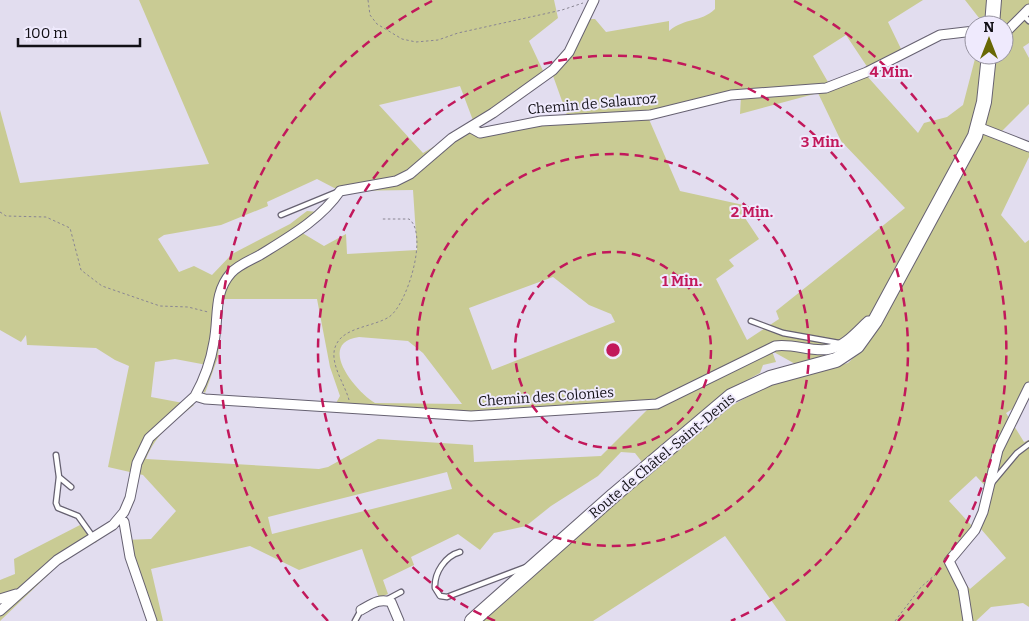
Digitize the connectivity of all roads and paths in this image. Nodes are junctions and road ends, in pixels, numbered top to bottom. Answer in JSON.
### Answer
{"nodes":[{"id":1,"x":368,"y":0,"type":"edge"},
{"id":2,"x":594,"y":0,"type":"edge"},
{"id":3,"x":994,"y":0,"type":"edge"},
{"id":4,"x":993,"y":15,"type":"edge"},
{"id":5,"x":1027,"y":15,"type":"edge"},
{"id":6,"x":1014,"y":26,"type":"edge"},
{"id":7,"x":964,"y":32,"type":"edge"},
{"id":8,"x":988,"y":65,"type":"edge"},
{"id":9,"x":978,"y":127,"type":"junction"},
{"id":10,"x":471,"y":128,"type":"junction"},
{"id":11,"x":1029,"y":147,"type":"edge"},
{"id":12,"x":340,"y":191,"type":"junction"},
{"id":13,"x":0,"y":212,"type":"edge"},
{"id":14,"x":281,"y":215,"type":"dead end"},
{"id":15,"x":381,"y":219,"type":"dead end"},
{"id":16,"x":216,"y":314,"type":"junction"},
{"id":17,"x":752,"y":321,"type":"dead end"},
{"id":18,"x":875,"y":321,"type":"junction"},
{"id":19,"x":843,"y":343,"type":"junction"},
{"id":20,"x":1029,"y":387,"type":"edge"},
{"id":21,"x":196,"y":396,"type":"junction"},
{"id":22,"x":351,"y":408,"type":"junction"},
{"id":23,"x":1029,"y":444,"type":"edge"},
{"id":24,"x":56,"y":455,"type":"dead end"},
{"id":25,"x":59,"y":477,"type":"junction"},
{"id":26,"x":71,"y":487,"type":"dead end"},
{"id":27,"x":988,"y":487,"type":"junction"},
{"id":28,"x":120,"y":517,"type":"junction"},
{"id":29,"x":94,"y":537,"type":"junction"},
{"id":30,"x":460,"y":552,"type":"dead end"},
{"id":31,"x":949,"y":561,"type":"junction"},
{"id":32,"x":534,"y":564,"type":"junction"},
{"id":33,"x":401,"y":592,"type":"dead end"},
{"id":34,"x":19,"y":593,"type":"junction"},
{"id":35,"x":0,"y":599,"type":"edge"},
{"id":36,"x":386,"y":600,"type":"junction"},
{"id":37,"x":361,"y":610,"type":"joint"},
{"id":38,"x":0,"y":611,"type":"edge"},
{"id":39,"x":152,"y":621,"type":"edge"},
{"id":40,"x":355,"y":621,"type":"edge"},
{"id":41,"x":399,"y":621,"type":"edge"},
{"id":42,"x":472,"y":621,"type":"edge"},
{"id":43,"x":894,"y":621,"type":"edge"},
{"id":44,"x":968,"y":621,"type":"edge"}],
"edges":[{"from":1,"to":2,"type":"path"},
{"from":2,"to":10,"type":"street"},
{"from":3,"to":4,"type":"main road"},
{"from":5,"to":6,"type":"street"},
{"from":7,"to":10,"type":"street","name":"Chemin de Salauroz"},
{"from":8,"to":9,"type":"main road","name":"Route de Châtel-Saint-Denis"},
{"from":9,"to":11,"type":"street"},
{"from":9,"to":18,"type":"main road","name":"Route de Châtel-Saint-Denis"},
{"from":10,"to":12,"type":"street"},
{"from":12,"to":14,"type":"lane"},
{"from":12,"to":16,"type":"street"},
{"from":13,"to":16,"type":"path"},
{"from":15,"to":22,"type":"path"},
{"from":16,"to":21,"type":"street"},
{"from":17,"to":19,"type":"lane"},
{"from":18,"to":19,"type":"street"},
{"from":18,"to":32,"type":"main road","name":"Route de Châtel-Saint-Denis"},
{"from":19,"to":22,"type":"street","name":"Chemin des Colonies"},
{"from":20,"to":27,"type":"street"},
{"from":21,"to":22,"type":"street","name":"Chemin des Colonies"},
{"from":21,"to":28,"type":"street"},
{"from":23,"to":27,"type":"lane"},
{"from":24,"to":25,"type":"lane"},
{"from":25,"to":26,"type":"lane"},
{"from":25,"to":29,"type":"lane"},
{"from":27,"to":31,"type":"street"},
{"from":28,"to":29,"type":"street"},
{"from":28,"to":39,"type":"street"},
{"from":29,"to":34,"type":"street"},
{"from":30,"to":32,"type":"lane"},
{"from":31,"to":43,"type":"path"},
{"from":31,"to":44,"type":"street"},
{"from":32,"to":42,"type":"main road","name":"Route de Châtel-Saint-Denis"},
{"from":33,"to":36,"type":"lane"},
{"from":34,"to":35,"type":"street"},
{"from":34,"to":38,"type":"street"},
{"from":36,"to":37,"type":"street"},
{"from":36,"to":41,"type":"street"},
{"from":37,"to":40,"type":"lane"}]}
